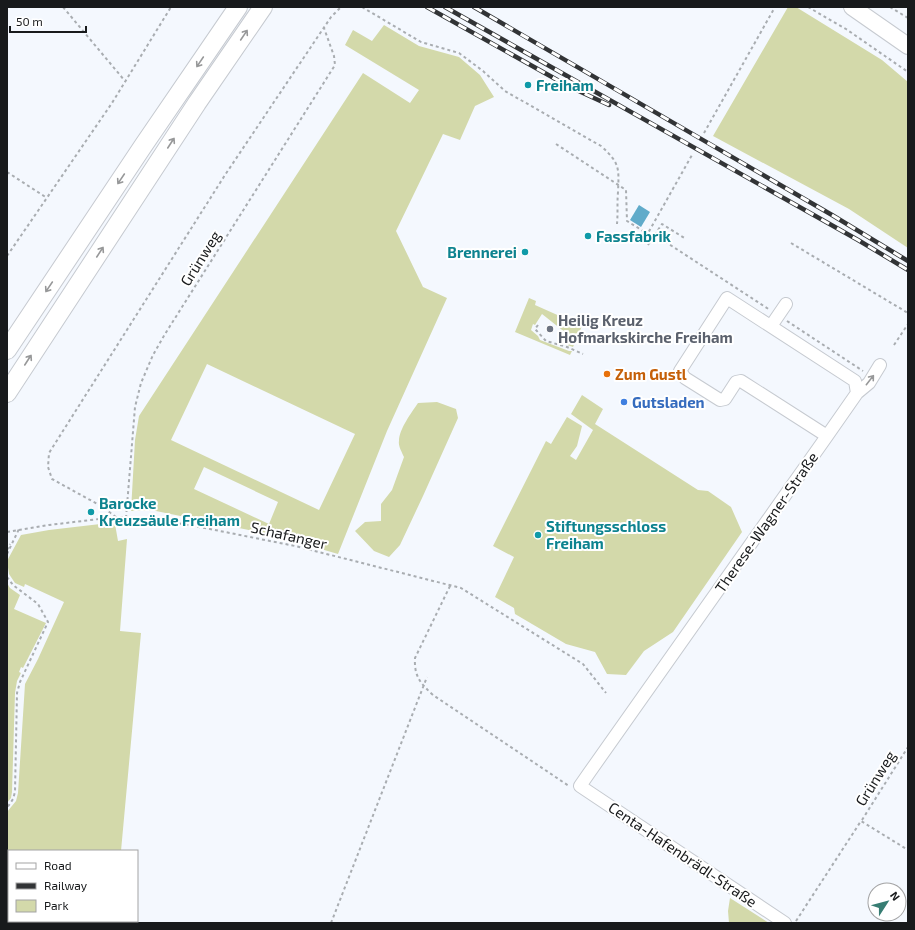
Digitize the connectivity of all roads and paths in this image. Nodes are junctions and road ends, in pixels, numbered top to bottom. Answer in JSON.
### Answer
{"nodes":[{"id":1,"x":63,"y":7,"type":"edge"},
{"id":2,"x":171,"y":7,"type":"edge"},
{"id":3,"x":238,"y":7,"type":"edge"},
{"id":4,"x":264,"y":7,"type":"edge"},
{"id":5,"x":341,"y":7,"type":"edge"},
{"id":6,"x":362,"y":7,"type":"edge"},
{"id":7,"x":775,"y":7,"type":"edge"},
{"id":8,"x":808,"y":7,"type":"edge"},
{"id":9,"x":852,"y":7,"type":"edge"},
{"id":10,"x":890,"y":7,"type":"edge"},
{"id":11,"x":908,"y":18,"type":"edge"},
{"id":12,"x":324,"y":28,"type":"junction"},
{"id":13,"x":908,"y":46,"type":"edge"},
{"id":14,"x":908,"y":72,"type":"edge"},
{"id":15,"x":125,"y":82,"type":"junction"},
{"id":16,"x":704,"y":133,"type":"dead end"},
{"id":17,"x":556,"y":144,"type":"dead end"},
{"id":18,"x":692,"y":155,"type":"dead end"},
{"id":19,"x":7,"y":172,"type":"edge"},
{"id":20,"x":618,"y":185,"type":"junction"},
{"id":21,"x":47,"y":198,"type":"junction"},
{"id":22,"x":617,"y":224,"type":"dead end"},
{"id":23,"x":648,"y":234,"type":"junction"},
{"id":24,"x":655,"y":235,"type":"junction"},
{"id":25,"x":686,"y":239,"type":"dead end"},
{"id":26,"x":644,"y":242,"type":"dead end"},
{"id":27,"x":791,"y":243,"type":"dead end"},
{"id":28,"x":648,"y":245,"type":"dead end"},
{"id":29,"x":7,"y":256,"type":"edge"},
{"id":30,"x":786,"y":304,"type":"dead end"},
{"id":31,"x":908,"y":313,"type":"edge"},
{"id":32,"x":778,"y":316,"type":"junction"},
{"id":33,"x":908,"y":324,"type":"edge"},
{"id":34,"x":538,"y":326,"type":"dead end"},
{"id":35,"x":771,"y":326,"type":"junction"},
{"id":36,"x":894,"y":345,"type":"dead end"},
{"id":37,"x":7,"y":350,"type":"edge"},
{"id":38,"x":583,"y":354,"type":"dead end"},
{"id":39,"x":880,"y":365,"type":"dead end"},
{"id":40,"x":873,"y":377,"type":"junction"},
{"id":41,"x":7,"y":393,"type":"edge"},
{"id":42,"x":857,"y":393,"type":"junction"},
{"id":43,"x":827,"y":436,"type":"junction"},
{"id":44,"x":116,"y":517,"type":"junction"},
{"id":45,"x":126,"y":518,"type":"junction"},
{"id":46,"x":19,"y":529,"type":"junction"},
{"id":47,"x":7,"y":532,"type":"edge"},
{"id":48,"x":7,"y":550,"type":"edge"},
{"id":49,"x":7,"y":554,"type":"edge"},
{"id":50,"x":7,"y":577,"type":"edge"},
{"id":51,"x":450,"y":586,"type":"junction"},
{"id":52,"x":427,"y":677,"type":"dead end"},
{"id":53,"x":423,"y":685,"type":"junction"},
{"id":54,"x":606,"y":692,"type":"dead end"},
{"id":55,"x":908,"y":747,"type":"edge"},
{"id":56,"x":580,"y":786,"type":"joint"},
{"id":57,"x":7,"y":808,"type":"edge"},
{"id":58,"x":862,"y":821,"type":"junction"},
{"id":59,"x":908,"y":850,"type":"edge"},
{"id":60,"x":331,"y":923,"type":"edge"},
{"id":61,"x":785,"y":923,"type":"edge"},
{"id":62,"x":795,"y":923,"type":"edge"}],
"edges":[{"from":1,"to":15,"type":"path"},
{"from":2,"to":15,"type":"path"},
{"from":3,"to":37,"type":"highway","one_way":true},
{"from":41,"to":4,"type":"highway","one_way":true},
{"from":5,"to":12,"type":"path"},
{"from":6,"to":20,"type":"path"},
{"from":7,"to":16,"type":"path"},
{"from":8,"to":14,"type":"path"},
{"from":9,"to":13,"type":"main road"},
{"from":10,"to":11,"type":"path"},
{"from":12,"to":44,"type":"path"},
{"from":12,"to":45,"type":"path","name":"Grünweg"},
{"from":15,"to":21,"type":"path"},
{"from":17,"to":20,"type":"path"},
{"from":18,"to":23,"type":"path"},
{"from":19,"to":21,"type":"path"},
{"from":20,"to":22,"type":"path"},
{"from":20,"to":23,"type":"path"},
{"from":21,"to":29,"type":"path"},
{"from":23,"to":26,"type":"path"},
{"from":24,"to":25,"type":"path"},
{"from":24,"to":28,"type":"path"},
{"from":24,"to":32,"type":"path"},
{"from":27,"to":31,"type":"path"},
{"from":30,"to":32,"type":"street"},
{"from":32,"to":35,"type":"street"},
{"from":32,"to":40,"type":"path"},
{"from":33,"to":36,"type":"path"},
{"from":34,"to":38,"type":"path"},
{"from":35,"to":42,"type":"street"},
{"from":35,"to":43,"type":"street"},
{"from":39,"to":40,"type":"street","name":"Therese-Wagner-Straße"},
{"from":42,"to":40,"type":"street","name":"Therese-Wagner-Straße","one_way":true},
{"from":42,"to":43,"type":"street","name":"Therese-Wagner-Straße"},
{"from":43,"to":56,"type":"street","name":"Therese-Wagner-Straße"},
{"from":44,"to":45,"type":"path","name":"Schafanger"},
{"from":44,"to":46,"type":"path","name":"Schafanger"},
{"from":45,"to":51,"type":"path","name":"Schafanger"},
{"from":46,"to":47,"type":"path","name":"Schafanger"},
{"from":46,"to":48,"type":"path"},
{"from":46,"to":49,"type":"path"},
{"from":50,"to":57,"type":"path"},
{"from":51,"to":53,"type":"path"},
{"from":51,"to":54,"type":"path","name":"Schafanger"},
{"from":52,"to":53,"type":"path"},
{"from":53,"to":60,"type":"path"},
{"from":55,"to":58,"type":"path","name":"Grünweg"},
{"from":56,"to":61,"type":"street","name":"Centa-Hafenbrädl-Straße"},
{"from":58,"to":59,"type":"path"},
{"from":58,"to":62,"type":"path","name":"Grünweg"}]}
